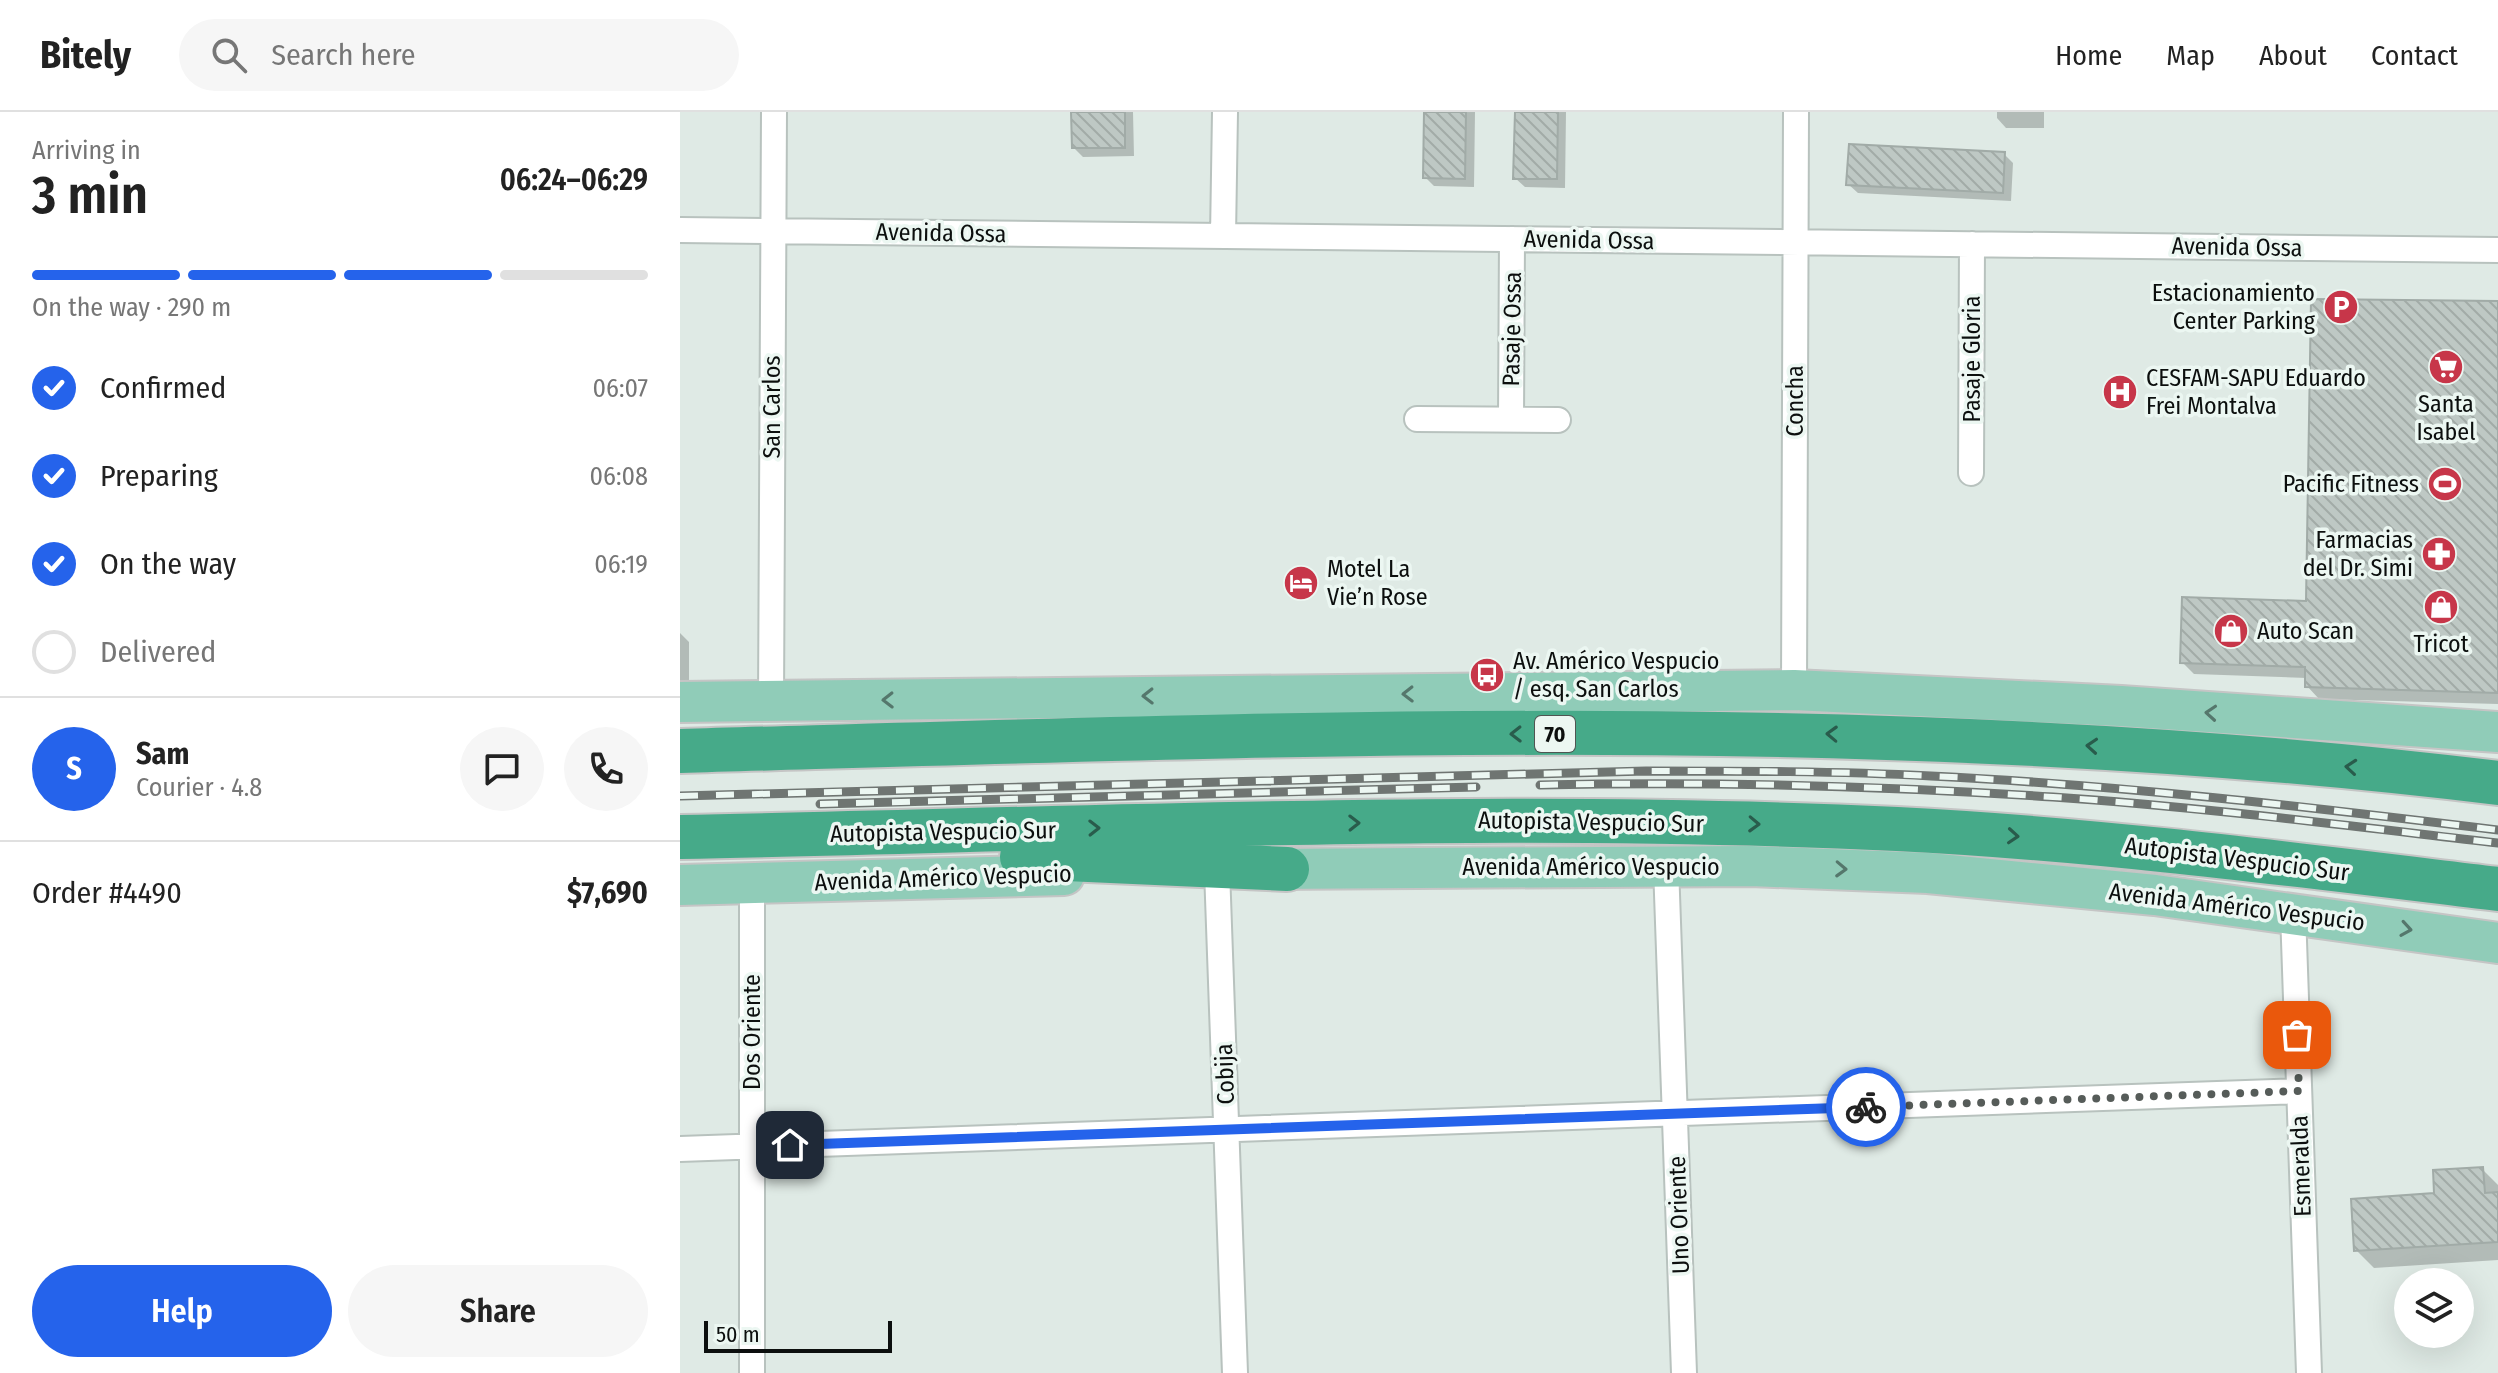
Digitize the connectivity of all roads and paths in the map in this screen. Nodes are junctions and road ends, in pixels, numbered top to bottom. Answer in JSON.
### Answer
{"nodes":[{"id":1,"x":774,"y":112,"type":"edge"},
{"id":2,"x":1225,"y":112,"type":"edge"},
{"id":3,"x":1796,"y":112,"type":"edge"},
{"id":4,"x":680,"y":230,"type":"edge"},
{"id":5,"x":773,"y":231,"type":"junction"},
{"id":6,"x":1223,"y":236,"type":"junction"},
{"id":7,"x":1512,"y":239,"type":"junction"},
{"id":8,"x":1795,"y":242,"type":"junction"},
{"id":9,"x":1972,"y":244,"type":"junction"},
{"id":10,"x":2498,"y":250,"type":"edge"},
{"id":11,"x":1417,"y":419,"type":"dead end"},
{"id":12,"x":1511,"y":419,"type":"junction"},
{"id":13,"x":1558,"y":420,"type":"dead end"},
{"id":14,"x":1971,"y":473,"type":"dead end"},
{"id":15,"x":1794,"y":690,"type":"junction"},
{"id":16,"x":771,"y":701,"type":"junction"},
{"id":17,"x":680,"y":702,"type":"edge"},
{"id":18,"x":2498,"y":732,"type":"edge"},
{"id":19,"x":680,"y":751,"type":"edge"},
{"id":20,"x":2498,"y":783,"type":"edge"},
{"id":21,"x":680,"y":840,"type":"edge"},
{"id":22,"x":1666,"y":866,"type":"junction"},
{"id":23,"x":1287,"y":869,"type":"junction"},
{"id":24,"x":1217,"y":870,"type":"junction"},
{"id":25,"x":752,"y":883,"type":"junction"},
{"id":26,"x":680,"y":885,"type":"edge"},
{"id":27,"x":2498,"y":889,"type":"edge"},
{"id":28,"x":2293,"y":912,"type":"junction"},
{"id":29,"x":2498,"y":943,"type":"edge"},
{"id":30,"x":2299,"y":1091,"type":"junction"},
{"id":31,"x":1675,"y":1114,"type":"junction"},
{"id":32,"x":1227,"y":1129,"type":"junction"},
{"id":33,"x":752,"y":1146,"type":"junction"},
{"id":34,"x":680,"y":1149,"type":"edge"},
{"id":35,"x":752,"y":1373,"type":"edge"},
{"id":36,"x":1235,"y":1373,"type":"edge"},
{"id":37,"x":1684,"y":1373,"type":"edge"},
{"id":38,"x":2309,"y":1373,"type":"edge"}],
"edges":[{"from":1,"to":5,"type":"street","name":"San Carlos"},
{"from":2,"to":6,"type":"street"},
{"from":3,"to":8,"type":"street","name":"Concha"},
{"from":4,"to":5,"type":"street","name":"Avenida Ossa"},
{"from":5,"to":6,"type":"street","name":"Avenida Ossa"},
{"from":5,"to":16,"type":"street","name":"San Carlos"},
{"from":6,"to":7,"type":"street","name":"Avenida Ossa"},
{"from":7,"to":8,"type":"street","name":"Avenida Ossa"},
{"from":7,"to":12,"type":"street","name":"Pasaje Ossa"},
{"from":8,"to":9,"type":"street","name":"Avenida Ossa"},
{"from":8,"to":15,"type":"street","name":"Concha"},
{"from":9,"to":10,"type":"street","name":"Avenida Ossa"},
{"from":9,"to":14,"type":"street","name":"Pasaje Gloria"},
{"from":11,"to":12,"type":"street","name":"Pasaje Ossa"},
{"from":12,"to":13,"type":"street","name":"Pasaje Ossa"},
{"from":15,"to":16,"type":"main road","one_way":true},
{"from":18,"to":15,"type":"main road","one_way":true},
{"from":16,"to":17,"type":"main road"},
{"from":20,"to":19,"type":"highway","number":"70","one_way":true},
{"from":21,"to":23,"type":"highway"},
{"from":21,"to":27,"type":"highway","name":"Autopista Vespucio Sur","one_way":true},
{"from":22,"to":23,"type":"main road","name":"Avenida Américo Vespucio"},
{"from":22,"to":28,"type":"main road","name":"Avenida Américo Vespucio","one_way":true},
{"from":22,"to":31,"type":"street","name":"Uno Oriente"},
{"from":23,"to":24,"type":"main road","name":"Avenida Américo Vespucio"},
{"from":24,"to":25,"type":"main road","name":"Avenida Américo Vespucio"},
{"from":24,"to":32,"type":"street","name":"Cobija"},
{"from":25,"to":26,"type":"main road","name":"Avenida Américo Vespucio"},
{"from":25,"to":33,"type":"street","name":"Dos Oriente"},
{"from":28,"to":29,"type":"main road","name":"Avenida Américo Vespucio","one_way":true},
{"from":28,"to":30,"type":"street","name":"Esmeralda"},
{"from":30,"to":31,"type":"street"},
{"from":30,"to":38,"type":"street","name":"Esmeralda"},
{"from":31,"to":32,"type":"street"},
{"from":31,"to":37,"type":"street","name":"Uno Oriente"},
{"from":32,"to":33,"type":"street"},
{"from":32,"to":36,"type":"street","name":"Cobija"},
{"from":33,"to":34,"type":"street"},
{"from":33,"to":35,"type":"street","name":"Dos Oriente"}]}
